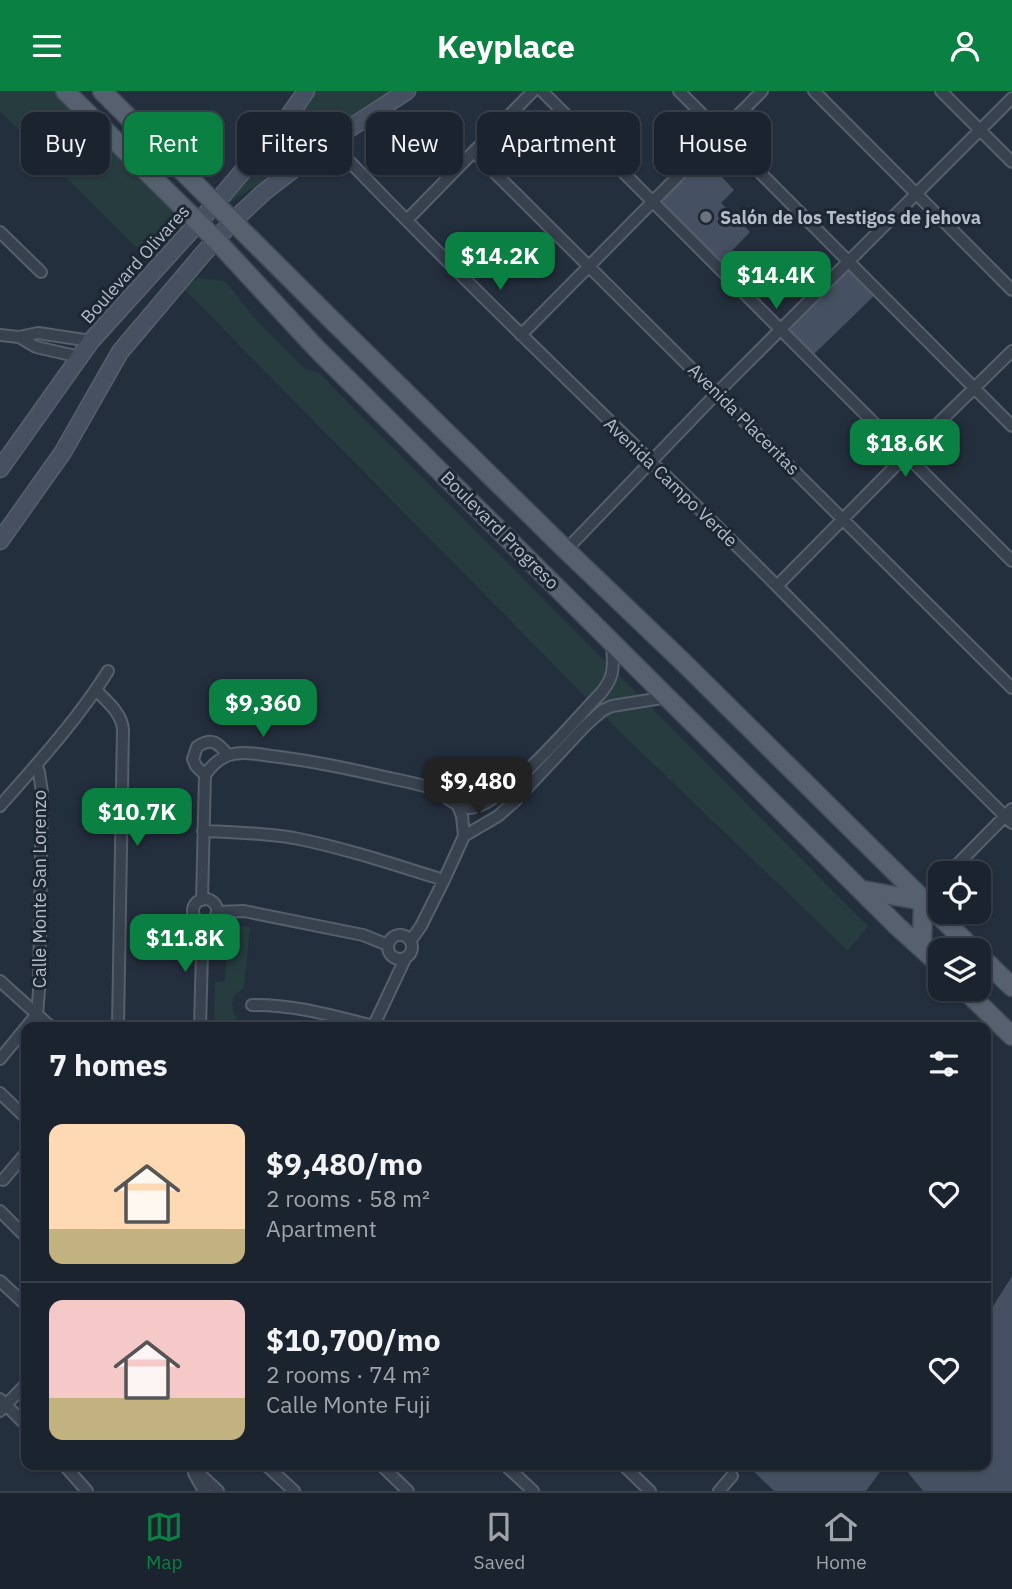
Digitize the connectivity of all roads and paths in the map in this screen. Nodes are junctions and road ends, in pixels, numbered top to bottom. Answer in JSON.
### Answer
{"nodes":[{"id":1,"x":65,"y":91,"type":"edge"},
{"id":2,"x":102,"y":91,"type":"edge"},
{"id":3,"x":306,"y":91,"type":"edge"},
{"id":4,"x":407,"y":91,"type":"edge"},
{"id":5,"x":533,"y":91,"type":"edge"},
{"id":6,"x":542,"y":91,"type":"edge"},
{"id":7,"x":679,"y":91,"type":"edge"},
{"id":8,"x":762,"y":91,"type":"edge"},
{"id":9,"x":814,"y":91,"type":"edge"},
{"id":10,"x":941,"y":91,"type":"edge"},
{"id":11,"x":1012,"y":99,"type":"edge"},
{"id":12,"x":700,"y":112,"type":"edge"},
{"id":13,"x":742,"y":112,"type":"edge"},
{"id":14,"x":352,"y":127,"type":"edge"},
{"id":15,"x":980,"y":130,"type":"junction"},
{"id":16,"x":474,"y":152,"type":"junction"},
{"id":17,"x":1012,"y":162,"type":"edge"},
{"id":18,"x":352,"y":164,"type":"edge"},
{"id":19,"x":286,"y":175,"type":"edge"},
{"id":20,"x":680,"y":175,"type":"edge"},
{"id":21,"x":763,"y":175,"type":"edge"},
{"id":22,"x":916,"y":194,"type":"junction"},
{"id":23,"x":653,"y":202,"type":"junction"},
{"id":24,"x":215,"y":204,"type":"junction"},
{"id":25,"x":233,"y":221,"type":"junction"},
{"id":26,"x":407,"y":221,"type":"junction"},
{"id":27,"x":198,"y":222,"type":"junction"},
{"id":28,"x":1,"y":235,"type":"edge"},
{"id":29,"x":216,"y":240,"type":"junction"},
{"id":30,"x":848,"y":261,"type":"junction"},
{"id":31,"x":589,"y":266,"type":"junction"},
{"id":32,"x":41,"y":272,"type":"dead end"},
{"id":33,"x":1012,"y":290,"type":"edge"},
{"id":34,"x":780,"y":329,"type":"junction"},
{"id":35,"x":0,"y":335,"type":"edge"},
{"id":36,"x":521,"y":335,"type":"junction"},
{"id":37,"x":19,"y":337,"type":"junction"},
{"id":38,"x":91,"y":341,"type":"junction"},
{"id":39,"x":1012,"y":351,"type":"edge"},
{"id":40,"x":80,"y":357,"type":"junction"},
{"id":41,"x":974,"y":388,"type":"junction"},
{"id":42,"x":717,"y":393,"type":"junction"},
{"id":43,"x":1012,"y":426,"type":"edge"},
{"id":44,"x":906,"y":455,"type":"junction"},
{"id":45,"x":651,"y":461,"type":"junction"},
{"id":46,"x":0,"y":469,"type":"edge"},
{"id":47,"x":844,"y":520,"type":"junction"},
{"id":48,"x":0,"y":541,"type":"edge"},
{"id":49,"x":566,"y":550,"type":"junction"},
{"id":50,"x":1012,"y":561,"type":"edge"},
{"id":51,"x":778,"y":586,"type":"junction"},
{"id":52,"x":611,"y":641,"type":"junction"},
{"id":53,"x":108,"y":671,"type":"dead end"},
{"id":54,"x":1012,"y":688,"type":"edge"},
{"id":55,"x":96,"y":690,"type":"junction"},
{"id":56,"x":668,"y":697,"type":"junction"},
{"id":57,"x":580,"y":724,"type":"junction"},
{"id":58,"x":228,"y":755,"type":"junction"},
{"id":59,"x":36,"y":765,"type":"junction"},
{"id":60,"x":205,"y":775,"type":"junction"},
{"id":61,"x":505,"y":791,"type":"junction"},
{"id":62,"x":514,"y":802,"type":"junction"},
{"id":63,"x":0,"y":806,"type":"edge"},
{"id":64,"x":458,"y":806,"type":"junction"},
{"id":65,"x":1010,"y":816,"type":"edge"},
{"id":66,"x":203,"y":831,"type":"junction"},
{"id":67,"x":464,"y":836,"type":"junction"},
{"id":68,"x":962,"y":861,"type":"edge"},
{"id":69,"x":444,"y":880,"type":"junction"},
{"id":70,"x":863,"y":890,"type":"junction"},
{"id":71,"x":928,"y":896,"type":"edge"},
{"id":72,"x":202,"y":900,"type":"junction"},
{"id":73,"x":923,"y":901,"type":"junction"},
{"id":74,"x":217,"y":912,"type":"junction"},
{"id":75,"x":205,"y":923,"type":"junction"},
{"id":76,"x":962,"y":938,"type":"edge"},
{"id":77,"x":411,"y":940,"type":"junction"},
{"id":78,"x":388,"y":945,"type":"junction"},
{"id":79,"x":922,"y":947,"type":"junction"},
{"id":80,"x":928,"y":953,"type":"edge"},
{"id":81,"x":405,"y":958,"type":"junction"},
{"id":82,"x":991,"y":967,"type":"edge"},
{"id":83,"x":0,"y":981,"type":"edge"},
{"id":84,"x":1012,"y":987,"type":"edge"},
{"id":85,"x":976,"y":1001,"type":"edge"},
{"id":86,"x":252,"y":1005,"type":"dead end"},
{"id":87,"x":37,"y":1014,"type":"junction"},
{"id":88,"x":30,"y":1022,"type":"edge"},
{"id":89,"x":46,"y":1022,"type":"edge"},
{"id":90,"x":118,"y":1022,"type":"edge"},
{"id":91,"x":200,"y":1022,"type":"edge"},
{"id":92,"x":355,"y":1022,"type":"edge"},
{"id":93,"x":376,"y":1022,"type":"edge"},
{"id":94,"x":21,"y":1033,"type":"edge"},
{"id":95,"x":1012,"y":1036,"type":"edge"},
{"id":96,"x":0,"y":1059,"type":"edge"},
{"id":97,"x":0,"y":1093,"type":"edge"},
{"id":98,"x":21,"y":1113,"type":"edge"},
{"id":99,"x":21,"y":1159,"type":"edge"},
{"id":100,"x":3,"y":1180,"type":"dead end"},
{"id":101,"x":0,"y":1212,"type":"edge"},
{"id":102,"x":21,"y":1232,"type":"edge"},
{"id":103,"x":0,"y":1281,"type":"edge"},
{"id":104,"x":21,"y":1300,"type":"edge"},
{"id":105,"x":21,"y":1388,"type":"edge"},
{"id":106,"x":2,"y":1405,"type":"edge"},
{"id":107,"x":21,"y":1421,"type":"edge"},
{"id":108,"x":68,"y":1470,"type":"edge"},
{"id":109,"x":192,"y":1470,"type":"edge"},
{"id":110,"x":195,"y":1470,"type":"edge"},
{"id":111,"x":271,"y":1470,"type":"edge"},
{"id":112,"x":386,"y":1470,"type":"edge"},
{"id":113,"x":510,"y":1470,"type":"edge"},
{"id":114,"x":629,"y":1470,"type":"edge"},
{"id":115,"x":732,"y":1476,"type":"dead end"},
{"id":116,"x":87,"y":1491,"type":"edge"},
{"id":117,"x":204,"y":1491,"type":"edge"},
{"id":118,"x":218,"y":1491,"type":"edge"},
{"id":119,"x":294,"y":1491,"type":"edge"},
{"id":120,"x":408,"y":1491,"type":"edge"},
{"id":121,"x":533,"y":1491,"type":"edge"},
{"id":122,"x":650,"y":1491,"type":"edge"},
{"id":123,"x":719,"y":1491,"type":"edge"}],
"edges":[{"from":1,"to":27,"type":"main road","name":"Boulevard Progreso"},
{"from":2,"to":24,"type":"main road","name":"Boulevard Progreso"},
{"from":3,"to":24,"type":"street","name":"Boulevard Olivares"},
{"from":4,"to":14,"type":"street"},
{"from":5,"to":16,"type":"street"},
{"from":6,"to":23,"type":"street"},
{"from":7,"to":12,"type":"street"},
{"from":8,"to":13,"type":"street"},
{"from":9,"to":22,"type":"street"},
{"from":10,"to":15,"type":"street"},
{"from":11,"to":15,"type":"street"},
{"from":15,"to":17,"type":"street"},
{"from":15,"to":22,"type":"street"},
{"from":16,"to":26,"type":"street"},
{"from":16,"to":31,"type":"street","name":"Avenida Placeritas"},
{"from":18,"to":26,"type":"street","name":"Avenida Campo Verde"},
{"from":19,"to":25,"type":"street"},
{"from":20,"to":23,"type":"street"},
{"from":21,"to":30,"type":"street"},
{"from":22,"to":30,"type":"street"},
{"from":22,"to":33,"type":"street"},
{"from":23,"to":31,"type":"street"},
{"from":23,"to":34,"type":"street"},
{"from":24,"to":25,"type":"main road","name":"Boulevard Progreso"},
{"from":24,"to":27,"type":"street","name":"Boulevard Olivares"},
{"from":25,"to":29,"type":"street"},
{"from":25,"to":49,"type":"main road","name":"Boulevard Progreso"},
{"from":26,"to":36,"type":"street","name":"Avenida Campo Verde"},
{"from":27,"to":29,"type":"main road","name":"Boulevard Progreso"},
{"from":27,"to":38,"type":"street","name":"Boulevard Olivares"},
{"from":28,"to":32,"type":"street"},
{"from":29,"to":48,"type":"street"},
{"from":29,"to":52,"type":"main road","name":"Boulevard Progreso"},
{"from":30,"to":34,"type":"street"},
{"from":30,"to":41,"type":"street"},
{"from":31,"to":36,"type":"street"},
{"from":31,"to":42,"type":"street","name":"Avenida Placeritas"},
{"from":34,"to":42,"type":"street"},
{"from":34,"to":44,"type":"street"},
{"from":35,"to":37,"type":"street"},
{"from":36,"to":45,"type":"street","name":"Avenida Campo Verde"},
{"from":37,"to":38,"type":"street"},
{"from":37,"to":40,"type":"street"},
{"from":38,"to":40,"type":"street","name":"Boulevard Olivares"},
{"from":39,"to":41,"type":"street"},
{"from":40,"to":46,"type":"street","name":"Boulevard Olivares"},
{"from":41,"to":43,"type":"street"},
{"from":41,"to":44,"type":"street"},
{"from":42,"to":45,"type":"street"},
{"from":42,"to":47,"type":"street","name":"Avenida Placeritas"},
{"from":44,"to":47,"type":"street"},
{"from":44,"to":50,"type":"street"},
{"from":45,"to":49,"type":"street"},
{"from":45,"to":51,"type":"street","name":"Avenida Campo Verde"},
{"from":47,"to":51,"type":"street"},
{"from":47,"to":54,"type":"street","name":"Avenida Placeritas"},
{"from":49,"to":73,"type":"main road","name":"Boulevard Progreso"},
{"from":51,"to":65,"type":"street","name":"Avenida Campo Verde"},
{"from":52,"to":56,"type":"main road","name":"Boulevard Progreso"},
{"from":52,"to":57,"type":"street"},
{"from":53,"to":55,"type":"street"},
{"from":55,"to":59,"type":"street"},
{"from":55,"to":90,"type":"street"},
{"from":56,"to":57,"type":"street"},
{"from":56,"to":70,"type":"main road","name":"Boulevard Progreso"},
{"from":57,"to":61,"type":"street"},
{"from":57,"to":62,"type":"street"},
{"from":58,"to":60,"type":"street"},
{"from":58,"to":60,"type":"street"},
{"from":58,"to":64,"type":"street"},
{"from":59,"to":63,"type":"street"},
{"from":59,"to":87,"type":"street","name":"Calle Monte San Lorenzo"},
{"from":60,"to":66,"type":"street"},
{"from":61,"to":62,"type":"street"},
{"from":61,"to":64,"type":"street"},
{"from":62,"to":67,"type":"street"},
{"from":64,"to":67,"type":"street"},
{"from":65,"to":68,"type":"street"},
{"from":66,"to":69,"type":"street"},
{"from":66,"to":72,"type":"street"},
{"from":67,"to":69,"type":"street"},
{"from":69,"to":77,"type":"street"},
{"from":70,"to":73,"type":"main road"},
{"from":70,"to":79,"type":"main road","name":"Boulevard Progreso"},
{"from":71,"to":73,"type":"street"},
{"from":72,"to":74,"type":"street"},
{"from":72,"to":75,"type":"street"},
{"from":73,"to":76,"type":"main road","name":"Boulevard Progreso"},
{"from":73,"to":79,"type":"main road"},
{"from":74,"to":75,"type":"street"},
{"from":74,"to":78,"type":"street"},
{"from":75,"to":91,"type":"street"},
{"from":77,"to":78,"type":"street"},
{"from":77,"to":81,"type":"street"},
{"from":78,"to":81,"type":"street"},
{"from":79,"to":80,"type":"main road","name":"Boulevard Progreso"},
{"from":81,"to":93,"type":"street"},
{"from":82,"to":84,"type":"main road"},
{"from":83,"to":87,"type":"street"},
{"from":85,"to":95,"type":"main road"},
{"from":86,"to":92,"type":"street"},
{"from":87,"to":88,"type":"street"},
{"from":87,"to":89,"type":"street"},
{"from":94,"to":96,"type":"street"},
{"from":97,"to":98,"type":"street"},
{"from":99,"to":100,"type":"street"},
{"from":101,"to":102,"type":"street"},
{"from":103,"to":104,"type":"street"},
{"from":105,"to":106,"type":"street"},
{"from":106,"to":107,"type":"street"},
{"from":108,"to":116,"type":"street"},
{"from":109,"to":117,"type":"street"},
{"from":110,"to":118,"type":"street"},
{"from":111,"to":119,"type":"street"},
{"from":112,"to":120,"type":"street"},
{"from":113,"to":121,"type":"street"},
{"from":114,"to":122,"type":"street"},
{"from":115,"to":123,"type":"street"}]}
